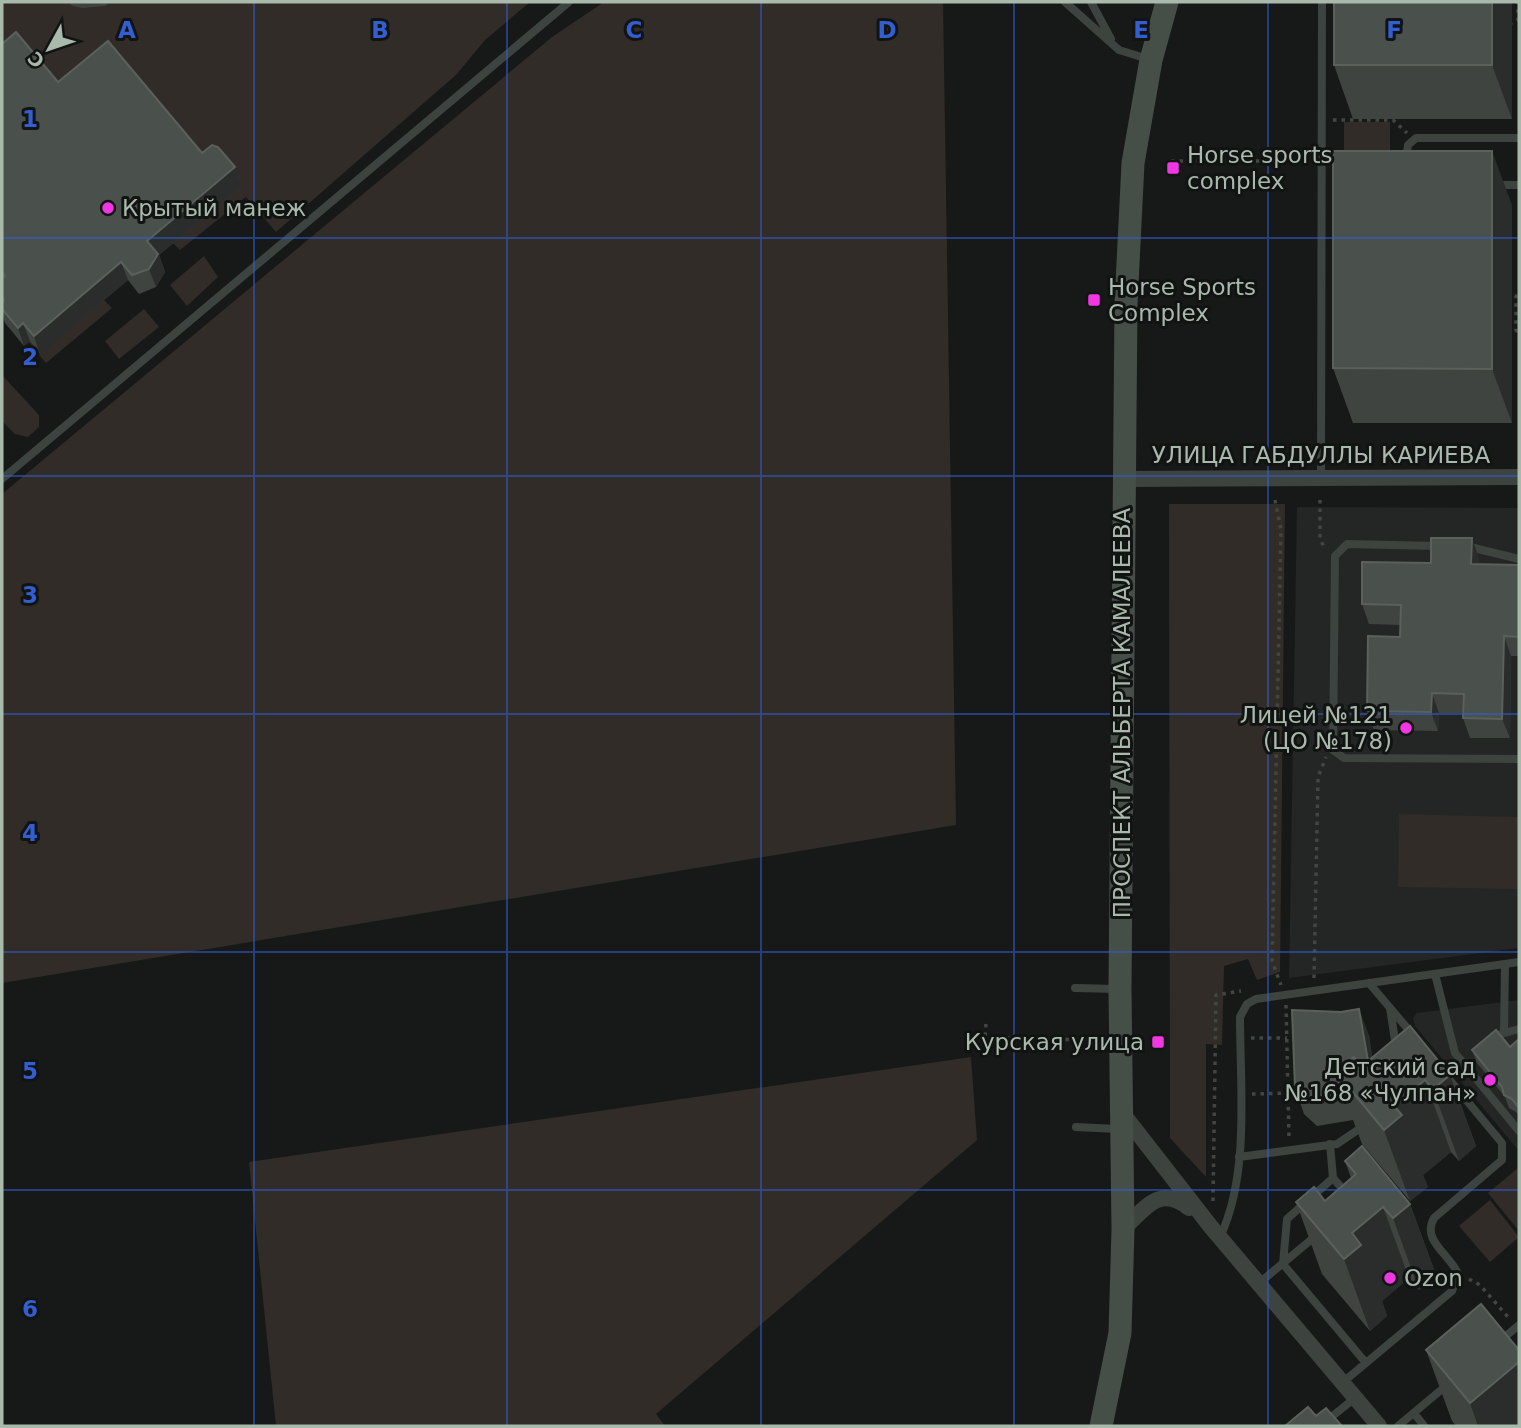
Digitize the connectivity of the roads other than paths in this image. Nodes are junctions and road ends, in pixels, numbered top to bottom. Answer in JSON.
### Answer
{"nodes":[{"id":1,"x":75,"y":2,"type":"edge"},
{"id":2,"x":104,"y":2,"type":"edge"},
{"id":3,"x":569,"y":2,"type":"edge"},
{"id":4,"x":1065,"y":2,"type":"edge"},
{"id":5,"x":1091,"y":2,"type":"edge"},
{"id":6,"x":1167,"y":2,"type":"edge"},
{"id":7,"x":1322,"y":2,"type":"edge"},
{"id":8,"x":1114,"y":45,"type":"junction"},
{"id":9,"x":1151,"y":60,"type":"junction"},
{"id":10,"x":1519,"y":138,"type":"edge"},
{"id":11,"x":1406,"y":174,"type":"edge"},
{"id":12,"x":1482,"y":184,"type":"edge"},
{"id":13,"x":1519,"y":185,"type":"edge"},
{"id":14,"x":1519,"y":477,"type":"edge"},
{"id":15,"x":1321,"y":478,"type":"junction"},
{"id":16,"x":2,"y":479,"type":"edge"},
{"id":17,"x":1124,"y":479,"type":"junction"},
{"id":18,"x":1519,"y":559,"type":"edge"},
{"id":19,"x":1519,"y":759,"type":"edge"},
{"id":20,"x":1519,"y":962,"type":"edge"},
{"id":21,"x":1505,"y":964,"type":"junction"},
{"id":22,"x":1435,"y":974,"type":"junction"},
{"id":23,"x":1370,"y":983,"type":"junction"},
{"id":24,"x":1074,"y":988,"type":"dead end"},
{"id":25,"x":1120,"y":989,"type":"junction"},
{"id":26,"x":1390,"y":1008,"type":"junction"},
{"id":27,"x":1519,"y":1029,"type":"edge"},
{"id":28,"x":1504,"y":1032,"type":"junction"},
{"id":29,"x":1494,"y":1040,"type":"edge"},
{"id":30,"x":1423,"y":1048,"type":"edge"},
{"id":31,"x":1397,"y":1056,"type":"edge"},
{"id":32,"x":1474,"y":1056,"type":"edge"},
{"id":33,"x":1464,"y":1065,"type":"junction"},
{"id":34,"x":1440,"y":1068,"type":"edge"},
{"id":35,"x":1372,"y":1119,"type":"edge"},
{"id":36,"x":1123,"y":1121,"type":"junction"},
{"id":37,"x":1076,"y":1127,"type":"dead end"},
{"id":38,"x":1519,"y":1131,"type":"edge"},
{"id":39,"x":1330,"y":1144,"type":"junction"},
{"id":40,"x":1239,"y":1157,"type":"junction"},
{"id":41,"x":1333,"y":1178,"type":"junction"},
{"id":42,"x":1350,"y":1206,"type":"edge"},
{"id":43,"x":1329,"y":1224,"type":"edge"},
{"id":44,"x":1123,"y":1229,"type":"junction"},
{"id":45,"x":1215,"y":1233,"type":"junction"},
{"id":46,"x":1283,"y":1264,"type":"junction"},
{"id":47,"x":1258,"y":1284,"type":"junction"},
{"id":48,"x":1518,"y":1326,"type":"edge"},
{"id":49,"x":1496,"y":1345,"type":"edge"},
{"id":50,"x":1366,"y":1363,"type":"junction"},
{"id":51,"x":1455,"y":1379,"type":"edge"},
{"id":52,"x":1342,"y":1383,"type":"junction"},
{"id":53,"x":1354,"y":1398,"type":"junction"},
{"id":54,"x":1413,"y":1413,"type":"junction"},
{"id":55,"x":1101,"y":1426,"type":"edge"},
{"id":56,"x":1320,"y":1426,"type":"edge"},
{"id":57,"x":1378,"y":1426,"type":"edge"},
{"id":58,"x":1398,"y":1426,"type":"edge"},
{"id":59,"x":1424,"y":1426,"type":"edge"}],
"edges":[{"from":1,"to":2,"type":"lane"},
{"from":3,"to":16,"type":"lane"},
{"from":4,"to":8,"type":"lane"},
{"from":5,"to":8,"type":"lane"},
{"from":6,"to":9,"type":"main road","name":"ПРОСПЕКТ АЛЬБЕРТА КАМАЛЕЕВА"},
{"from":7,"to":15,"type":"lane"},
{"from":8,"to":9,"type":"lane"},
{"from":9,"to":17,"type":"main road","name":"ПРОСПЕКТ АЛЬБЕРТА КАМАЛЕЕВА"},
{"from":10,"to":11,"type":"lane"},
{"from":12,"to":13,"type":"lane"},
{"from":14,"to":15,"type":"street","name":"УЛИЦА ГАБДУЛЛЫ КАРИЕВА"},
{"from":15,"to":17,"type":"street","name":"УЛИЦА ГАБДУЛЛЫ КАРИЕВА"},
{"from":17,"to":25,"type":"main road","name":"ПРОСПЕКТ АЛЬБЕРТА КАМАЛЕЕВА"},
{"from":18,"to":19,"type":"lane"},
{"from":20,"to":21,"type":"lane"},
{"from":21,"to":22,"type":"lane"},
{"from":21,"to":28,"type":"lane"},
{"from":22,"to":23,"type":"lane"},
{"from":22,"to":33,"type":"lane"},
{"from":23,"to":26,"type":"lane"},
{"from":23,"to":40,"type":"lane"},
{"from":24,"to":25,"type":"lane"},
{"from":25,"to":36,"type":"main road","name":"ПРОСПЕКТ АЛЬБЕРТА КАМАЛЕЕВА"},
{"from":26,"to":30,"type":"lane"},
{"from":26,"to":31,"type":"lane"},
{"from":27,"to":28,"type":"lane"},
{"from":28,"to":29,"type":"lane"},
{"from":32,"to":33,"type":"lane"},
{"from":33,"to":38,"type":"lane"},
{"from":34,"to":50,"type":"lane"},
{"from":35,"to":39,"type":"lane"},
{"from":36,"to":37,"type":"lane"},
{"from":36,"to":44,"type":"main road","name":"ПРОСПЕКТ АЛЬБЕРТА КАМАЛЕЕВА"},
{"from":36,"to":45,"type":"street"},
{"from":39,"to":40,"type":"lane"},
{"from":39,"to":41,"type":"lane"},
{"from":40,"to":45,"type":"lane"},
{"from":41,"to":42,"type":"lane"},
{"from":41,"to":46,"type":"lane"},
{"from":43,"to":46,"type":"lane"},
{"from":44,"to":45,"type":"street"},
{"from":44,"to":55,"type":"main road","name":"ПРОСПЕКТ АЛЬБЕРТА КАМАЛЕЕВА"},
{"from":45,"to":47,"type":"street"},
{"from":46,"to":47,"type":"lane"},
{"from":46,"to":50,"type":"lane"},
{"from":47,"to":52,"type":"street"},
{"from":48,"to":49,"type":"lane"},
{"from":50,"to":52,"type":"lane"},
{"from":51,"to":54,"type":"lane"},
{"from":52,"to":53,"type":"street"},
{"from":53,"to":56,"type":"lane"},
{"from":53,"to":57,"type":"street"},
{"from":54,"to":58,"type":"lane"},
{"from":54,"to":59,"type":"lane"}]}
